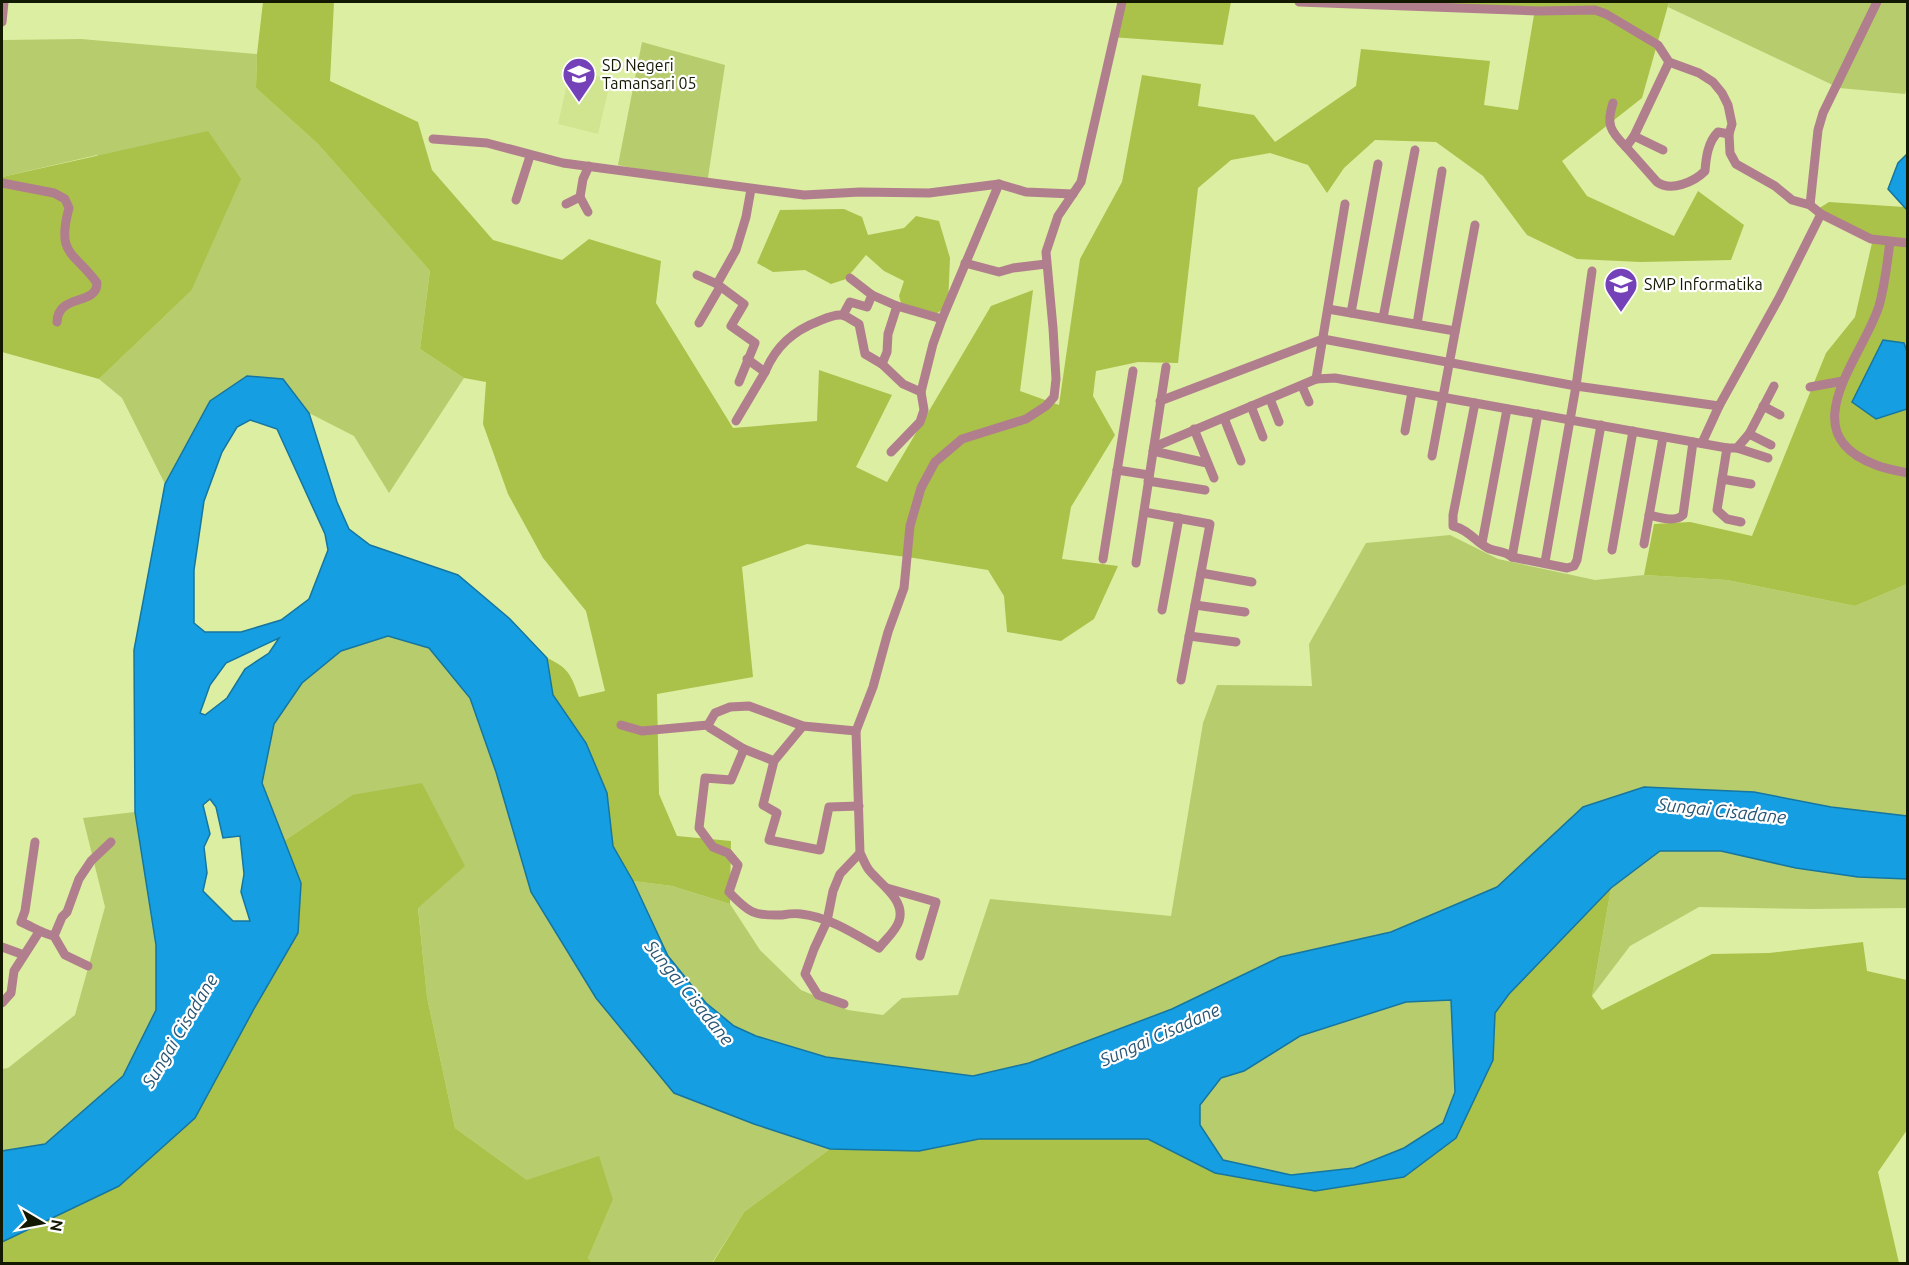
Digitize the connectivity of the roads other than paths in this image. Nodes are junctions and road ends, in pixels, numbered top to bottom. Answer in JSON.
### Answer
{"nodes":[{"id":1,"x":4,"y":2,"type":"edge"},
{"id":2,"x":1122,"y":2,"type":"edge"},
{"id":3,"x":1299,"y":2,"type":"edge"},
{"id":4,"x":1877,"y":2,"type":"edge"},
{"id":5,"x":2,"y":22,"type":"edge"},
{"id":6,"x":1670,"y":62,"type":"junction"},
{"id":7,"x":1613,"y":103,"type":"dead end"},
{"id":8,"x":1729,"y":134,"type":"junction"},
{"id":9,"x":1634,"y":136,"type":"junction"},
{"id":10,"x":433,"y":139,"type":"dead end"},
{"id":11,"x":1626,"y":147,"type":"junction"},
{"id":12,"x":1415,"y":150,"type":"dead end"},
{"id":13,"x":1663,"y":150,"type":"dead end"},
{"id":14,"x":530,"y":156,"type":"junction"},
{"id":15,"x":1378,"y":164,"type":"dead end"},
{"id":16,"x":590,"y":166,"type":"junction"},
{"id":17,"x":1442,"y":171,"type":"dead end"},
{"id":18,"x":2,"y":183,"type":"edge"},
{"id":19,"x":999,"y":184,"type":"junction"},
{"id":20,"x":751,"y":189,"type":"junction"},
{"id":21,"x":1073,"y":194,"type":"junction"},
{"id":22,"x":580,"y":197,"type":"junction"},
{"id":23,"x":516,"y":200,"type":"dead end"},
{"id":24,"x":566,"y":204,"type":"dead end"},
{"id":25,"x":1345,"y":204,"type":"dead end"},
{"id":26,"x":1810,"y":205,"type":"junction"},
{"id":27,"x":588,"y":212,"type":"dead end"},
{"id":28,"x":1821,"y":214,"type":"junction"},
{"id":29,"x":1475,"y":225,"type":"dead end"},
{"id":30,"x":1890,"y":242,"type":"junction"},
{"id":31,"x":1908,"y":243,"type":"edge"},
{"id":32,"x":965,"y":263,"type":"junction"},
{"id":33,"x":1046,"y":264,"type":"junction"},
{"id":34,"x":1592,"y":271,"type":"dead end"},
{"id":35,"x":697,"y":275,"type":"dead end"},
{"id":36,"x":850,"y":278,"type":"dead end"},
{"id":37,"x":719,"y":286,"type":"junction"},
{"id":38,"x":872,"y":295,"type":"junction"},
{"id":39,"x":897,"y":306,"type":"junction"},
{"id":40,"x":1328,"y":309,"type":"junction"},
{"id":41,"x":1351,"y":313,"type":"junction"},
{"id":42,"x":843,"y":315,"type":"junction"},
{"id":43,"x":1383,"y":318,"type":"junction"},
{"id":44,"x":942,"y":319,"type":"junction"},
{"id":45,"x":57,"y":322,"type":"dead end"},
{"id":46,"x":699,"y":323,"type":"dead end"},
{"id":47,"x":1417,"y":324,"type":"junction"},
{"id":48,"x":1455,"y":331,"type":"junction"},
{"id":49,"x":1323,"y":339,"type":"junction"},
{"id":50,"x":747,"y":359,"type":"junction"},
{"id":51,"x":1449,"y":362,"type":"junction"},
{"id":52,"x":882,"y":364,"type":"junction"},
{"id":53,"x":1166,"y":367,"type":"dead end"},
{"id":54,"x":1133,"y":371,"type":"dead end"},
{"id":55,"x":765,"y":372,"type":"junction"},
{"id":56,"x":1316,"y":379,"type":"junction"},
{"id":57,"x":1843,"y":381,"type":"junction"},
{"id":58,"x":739,"y":382,"type":"dead end"},
{"id":59,"x":1302,"y":386,"type":"junction"},
{"id":60,"x":1576,"y":386,"type":"junction"},
{"id":61,"x":1774,"y":386,"type":"dead end"},
{"id":62,"x":1810,"y":387,"type":"dead end"},
{"id":63,"x":921,"y":392,"type":"junction"},
{"id":64,"x":1412,"y":392,"type":"junction"},
{"id":65,"x":1442,"y":397,"type":"junction"},
{"id":66,"x":1270,"y":399,"type":"junction"},
{"id":67,"x":1160,"y":401,"type":"junction"},
{"id":68,"x":1309,"y":402,"type":"dead end"},
{"id":69,"x":1475,"y":403,"type":"junction"},
{"id":70,"x":1251,"y":406,"type":"junction"},
{"id":71,"x":1719,"y":406,"type":"junction"},
{"id":72,"x":1762,"y":406,"type":"junction"},
{"id":73,"x":1507,"y":409,"type":"junction"},
{"id":74,"x":1538,"y":414,"type":"junction"},
{"id":75,"x":1780,"y":415,"type":"dead end"},
{"id":76,"x":1224,"y":418,"type":"junction"},
{"id":77,"x":1569,"y":420,"type":"junction"},
{"id":78,"x":736,"y":421,"type":"dead end"},
{"id":79,"x":1279,"y":422,"type":"dead end"},
{"id":80,"x":1601,"y":426,"type":"junction"},
{"id":81,"x":1194,"y":429,"type":"junction"},
{"id":82,"x":1405,"y":431,"type":"dead end"},
{"id":83,"x":1633,"y":431,"type":"junction"},
{"id":84,"x":1749,"y":434,"type":"junction"},
{"id":85,"x":1263,"y":437,"type":"dead end"},
{"id":86,"x":1663,"y":437,"type":"junction"},
{"id":87,"x":1698,"y":443,"type":"junction"},
{"id":88,"x":1772,"y":445,"type":"dead end"},
{"id":89,"x":1732,"y":448,"type":"junction"},
{"id":90,"x":1153,"y":449,"type":"junction"},
{"id":91,"x":891,"y":452,"type":"dead end"},
{"id":92,"x":1432,"y":456,"type":"dead end"},
{"id":93,"x":1768,"y":458,"type":"dead end"},
{"id":94,"x":1241,"y":461,"type":"dead end"},
{"id":95,"x":1207,"y":463,"type":"junction"},
{"id":96,"x":1117,"y":470,"type":"junction"},
{"id":97,"x":1908,"y":473,"type":"edge"},
{"id":98,"x":1149,"y":478,"type":"junction"},
{"id":99,"x":1214,"y":478,"type":"dead end"},
{"id":100,"x":1722,"y":479,"type":"junction"},
{"id":101,"x":1751,"y":484,"type":"dead end"},
{"id":102,"x":1205,"y":490,"type":"dead end"},
{"id":103,"x":1144,"y":512,"type":"junction"},
{"id":104,"x":1649,"y":514,"type":"junction"},
{"id":105,"x":1179,"y":518,"type":"junction"},
{"id":106,"x":1742,"y":522,"type":"dead end"},
{"id":107,"x":1482,"y":543,"type":"junction"},
{"id":108,"x":1644,"y":544,"type":"dead end"},
{"id":109,"x":1612,"y":550,"type":"dead end"},
{"id":110,"x":1512,"y":557,"type":"junction"},
{"id":111,"x":1103,"y":559,"type":"dead end"},
{"id":112,"x":1545,"y":562,"type":"junction"},
{"id":113,"x":1136,"y":564,"type":"dead end"},
{"id":114,"x":1201,"y":573,"type":"junction"},
{"id":115,"x":1252,"y":582,"type":"dead end"},
{"id":116,"x":1195,"y":604,"type":"junction"},
{"id":117,"x":1162,"y":610,"type":"dead end"},
{"id":118,"x":1245,"y":612,"type":"dead end"},
{"id":119,"x":1190,"y":636,"type":"junction"},
{"id":120,"x":1236,"y":642,"type":"dead end"},
{"id":121,"x":1181,"y":680,"type":"dead end"},
{"id":122,"x":621,"y":725,"type":"dead end"},
{"id":123,"x":708,"y":725,"type":"junction"},
{"id":124,"x":803,"y":726,"type":"junction"},
{"id":125,"x":856,"y":731,"type":"junction"},
{"id":126,"x":744,"y":748,"type":"junction"},
{"id":127,"x":774,"y":761,"type":"junction"},
{"id":128,"x":859,"y":806,"type":"junction"},
{"id":129,"x":34,"y":842,"type":"dead end"},
{"id":130,"x":111,"y":842,"type":"dead end"},
{"id":131,"x":860,"y":853,"type":"junction"},
{"id":132,"x":885,"y":887,"type":"junction"},
{"id":133,"x":827,"y":921,"type":"junction"},
{"id":134,"x":39,"y":932,"type":"junction"},
{"id":135,"x":54,"y":936,"type":"junction"},
{"id":136,"x":2,"y":947,"type":"edge"},
{"id":137,"x":24,"y":955,"type":"junction"},
{"id":138,"x":920,"y":956,"type":"dead end"},
{"id":139,"x":88,"y":966,"type":"dead end"},
{"id":140,"x":2,"y":1003,"type":"edge"},
{"id":141,"x":844,"y":1004,"type":"dead end"}],
"edges":[{"from":1,"to":5,"type":"street"},
{"from":2,"to":21,"type":"street"},
{"from":3,"to":6,"type":"street"},
{"from":4,"to":26,"type":"street"},
{"from":6,"to":8,"type":"street"},
{"from":6,"to":9,"type":"street"},
{"from":7,"to":11,"type":"street"},
{"from":8,"to":11,"type":"street"},
{"from":8,"to":26,"type":"street"},
{"from":9,"to":11,"type":"street"},
{"from":9,"to":13,"type":"street"},
{"from":10,"to":14,"type":"street"},
{"from":12,"to":43,"type":"street"},
{"from":14,"to":16,"type":"street"},
{"from":14,"to":23,"type":"street"},
{"from":15,"to":41,"type":"street"},
{"from":16,"to":20,"type":"street"},
{"from":16,"to":22,"type":"street"},
{"from":17,"to":47,"type":"street"},
{"from":18,"to":45,"type":"street"},
{"from":19,"to":20,"type":"street"},
{"from":19,"to":21,"type":"street"},
{"from":19,"to":32,"type":"street"},
{"from":20,"to":37,"type":"street"},
{"from":21,"to":33,"type":"street"},
{"from":22,"to":24,"type":"street"},
{"from":22,"to":27,"type":"street"},
{"from":25,"to":40,"type":"street"},
{"from":26,"to":28,"type":"street"},
{"from":28,"to":30,"type":"street"},
{"from":28,"to":71,"type":"street"},
{"from":29,"to":48,"type":"street"},
{"from":30,"to":31,"type":"street"},
{"from":30,"to":57,"type":"street"},
{"from":32,"to":33,"type":"street"},
{"from":32,"to":44,"type":"street"},
{"from":33,"to":125,"type":"street"},
{"from":34,"to":60,"type":"street"},
{"from":35,"to":37,"type":"street"},
{"from":36,"to":38,"type":"street"},
{"from":37,"to":46,"type":"street"},
{"from":37,"to":50,"type":"street"},
{"from":38,"to":39,"type":"street"},
{"from":38,"to":42,"type":"street"},
{"from":39,"to":44,"type":"street"},
{"from":39,"to":52,"type":"street"},
{"from":40,"to":41,"type":"street"},
{"from":40,"to":49,"type":"street"},
{"from":41,"to":43,"type":"street"},
{"from":42,"to":52,"type":"street"},
{"from":42,"to":55,"type":"street"},
{"from":43,"to":47,"type":"street"},
{"from":44,"to":63,"type":"street"},
{"from":47,"to":48,"type":"street"},
{"from":48,"to":51,"type":"street"},
{"from":49,"to":51,"type":"street"},
{"from":49,"to":56,"type":"street"},
{"from":49,"to":67,"type":"street"},
{"from":50,"to":55,"type":"street"},
{"from":50,"to":58,"type":"street"},
{"from":51,"to":60,"type":"street"},
{"from":51,"to":65,"type":"street"},
{"from":52,"to":63,"type":"street"},
{"from":53,"to":67,"type":"street"},
{"from":54,"to":96,"type":"street"},
{"from":55,"to":78,"type":"street"},
{"from":56,"to":59,"type":"street"},
{"from":56,"to":64,"type":"street"},
{"from":57,"to":62,"type":"street"},
{"from":57,"to":97,"type":"street"},
{"from":59,"to":66,"type":"street"},
{"from":59,"to":68,"type":"street"},
{"from":60,"to":71,"type":"street"},
{"from":60,"to":77,"type":"street"},
{"from":61,"to":72,"type":"street"},
{"from":63,"to":91,"type":"street"},
{"from":64,"to":65,"type":"street"},
{"from":64,"to":82,"type":"street"},
{"from":65,"to":69,"type":"street"},
{"from":65,"to":92,"type":"street"},
{"from":66,"to":70,"type":"street"},
{"from":66,"to":79,"type":"street"},
{"from":67,"to":90,"type":"street"},
{"from":69,"to":73,"type":"street"},
{"from":69,"to":107,"type":"street"},
{"from":70,"to":76,"type":"street"},
{"from":70,"to":85,"type":"street"},
{"from":71,"to":87,"type":"street"},
{"from":72,"to":75,"type":"street"},
{"from":72,"to":84,"type":"street"},
{"from":73,"to":74,"type":"street"},
{"from":73,"to":107,"type":"street"},
{"from":74,"to":77,"type":"street"},
{"from":74,"to":110,"type":"street"},
{"from":76,"to":81,"type":"street"},
{"from":76,"to":94,"type":"street"},
{"from":77,"to":80,"type":"street"},
{"from":77,"to":112,"type":"street"},
{"from":80,"to":83,"type":"street"},
{"from":80,"to":112,"type":"street"},
{"from":81,"to":90,"type":"street"},
{"from":81,"to":95,"type":"street"},
{"from":83,"to":86,"type":"street"},
{"from":83,"to":109,"type":"street"},
{"from":84,"to":88,"type":"street"},
{"from":84,"to":89,"type":"street"},
{"from":86,"to":87,"type":"street"},
{"from":86,"to":104,"type":"street"},
{"from":87,"to":89,"type":"street"},
{"from":87,"to":104,"type":"street"},
{"from":89,"to":93,"type":"street"},
{"from":89,"to":100,"type":"street"},
{"from":90,"to":95,"type":"street"},
{"from":90,"to":98,"type":"street"},
{"from":95,"to":99,"type":"street"},
{"from":96,"to":98,"type":"street"},
{"from":96,"to":111,"type":"street"},
{"from":98,"to":102,"type":"street"},
{"from":98,"to":103,"type":"street"},
{"from":100,"to":101,"type":"street"},
{"from":100,"to":106,"type":"street"},
{"from":103,"to":105,"type":"street"},
{"from":103,"to":113,"type":"street"},
{"from":104,"to":108,"type":"street"},
{"from":105,"to":114,"type":"street"},
{"from":105,"to":117,"type":"street"},
{"from":107,"to":110,"type":"street"},
{"from":110,"to":112,"type":"street"},
{"from":114,"to":115,"type":"street"},
{"from":114,"to":116,"type":"street"},
{"from":116,"to":118,"type":"street"},
{"from":116,"to":119,"type":"street"},
{"from":119,"to":120,"type":"street"},
{"from":119,"to":121,"type":"street"},
{"from":122,"to":123,"type":"street"},
{"from":123,"to":124,"type":"street"},
{"from":123,"to":126,"type":"street"},
{"from":124,"to":125,"type":"street"},
{"from":124,"to":127,"type":"street"},
{"from":125,"to":128,"type":"street"},
{"from":126,"to":127,"type":"street"},
{"from":126,"to":133,"type":"street"},
{"from":127,"to":128,"type":"street"},
{"from":128,"to":131,"type":"street"},
{"from":129,"to":134,"type":"street"},
{"from":130,"to":135,"type":"street"},
{"from":131,"to":132,"type":"street"},
{"from":131,"to":133,"type":"street"},
{"from":132,"to":133,"type":"street"},
{"from":132,"to":138,"type":"street"},
{"from":133,"to":141,"type":"street"},
{"from":134,"to":135,"type":"street"},
{"from":134,"to":137,"type":"street"},
{"from":135,"to":139,"type":"street"},
{"from":136,"to":137,"type":"street"},
{"from":137,"to":140,"type":"street"}]}
